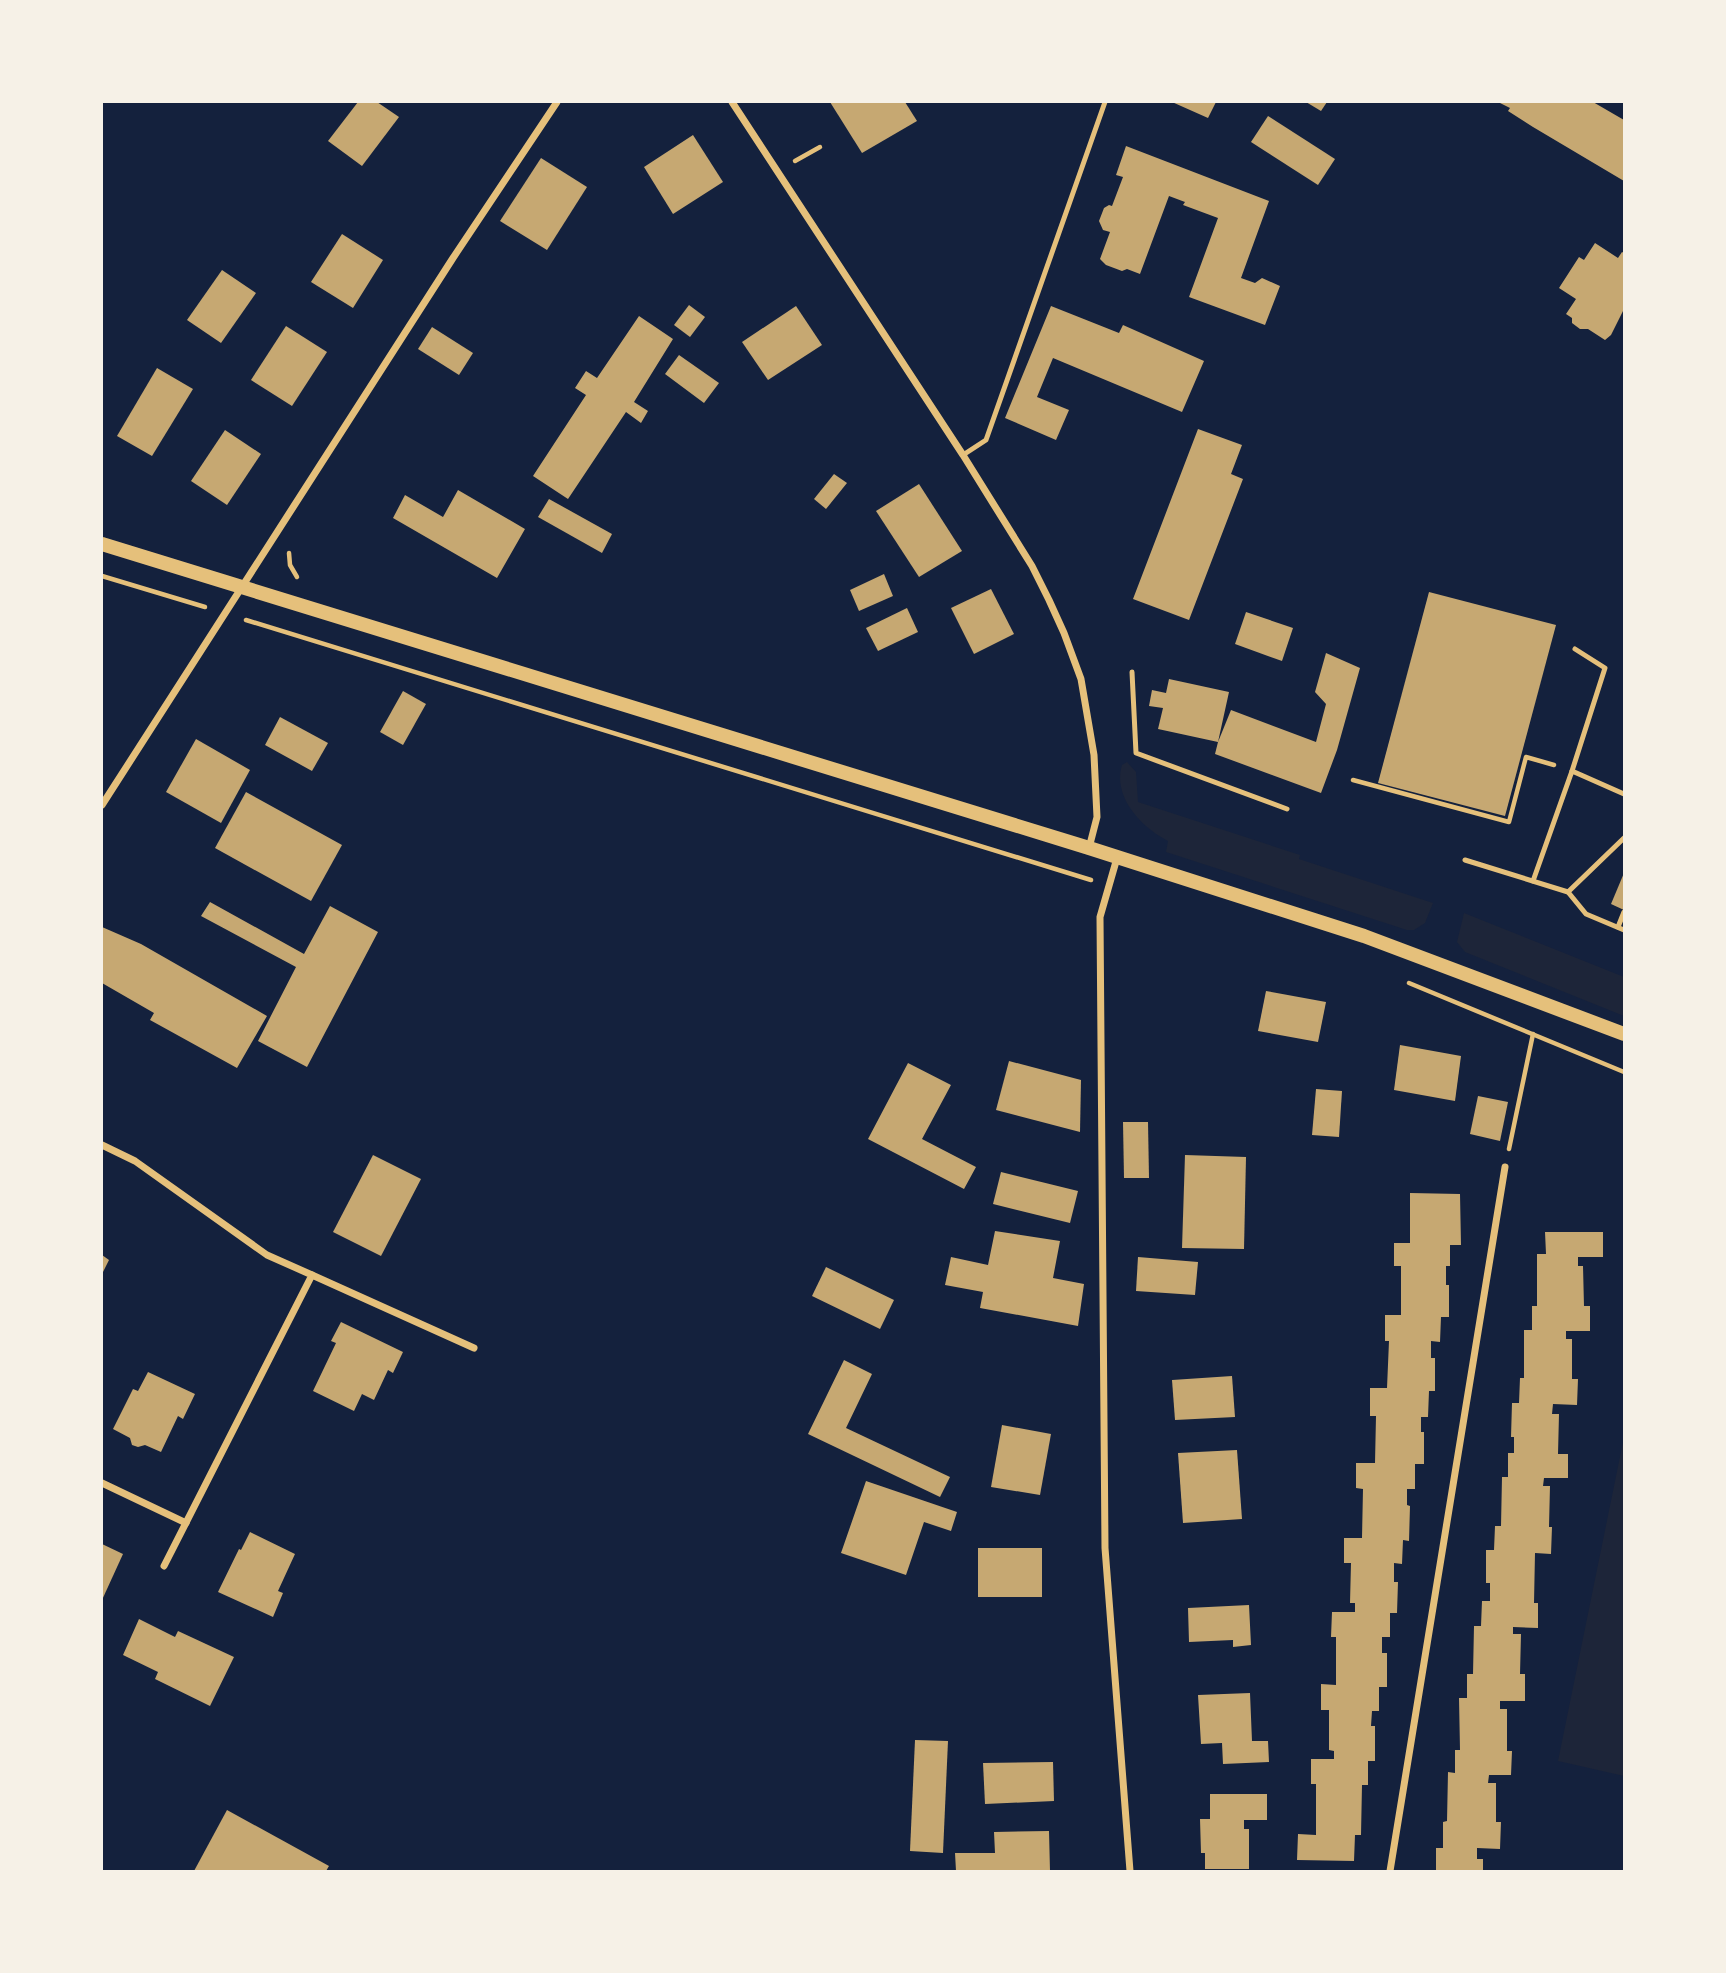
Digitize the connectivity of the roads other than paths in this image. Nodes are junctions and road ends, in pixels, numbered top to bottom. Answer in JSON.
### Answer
{"nodes":[{"id":1,"x":557,"y":102,"type":"edge"},
{"id":2,"x":732,"y":102,"type":"edge"},
{"id":3,"x":1105,"y":102,"type":"edge"},
{"id":4,"x":963,"y":455,"type":"junction"},
{"id":5,"x":102,"y":544,"type":"edge"},
{"id":6,"x":242,"y":586,"type":"junction"},
{"id":7,"x":1575,"y":649,"type":"dead end"},
{"id":8,"x":1132,"y":672,"type":"dead end"},
{"id":9,"x":1572,"y":771,"type":"junction"},
{"id":10,"x":1625,"y":794,"type":"edge"},
{"id":11,"x":102,"y":805,"type":"edge"},
{"id":12,"x":1287,"y":809,"type":"dead end"},
{"id":13,"x":1625,"y":838,"type":"edge"},
{"id":14,"x":1089,"y":848,"type":"junction"},
{"id":15,"x":1117,"y":858,"type":"junction"},
{"id":16,"x":1465,"y":860,"type":"dead end"},
{"id":17,"x":1533,"y":881,"type":"junction"},
{"id":18,"x":1567,"y":892,"type":"junction"},
{"id":19,"x":1625,"y":912,"type":"edge"},
{"id":20,"x":1621,"y":929,"type":"edge"},
{"id":21,"x":1621,"y":1034,"type":"edge"},
{"id":22,"x":102,"y":1145,"type":"edge"},
{"id":23,"x":1505,"y":1167,"type":"road end"},
{"id":24,"x":312,"y":1275,"type":"junction"},
{"id":25,"x":474,"y":1348,"type":"dead end"},
{"id":26,"x":102,"y":1483,"type":"edge"},
{"id":27,"x":186,"y":1523,"type":"junction"},
{"id":28,"x":164,"y":1566,"type":"dead end"},
{"id":29,"x":1130,"y":1871,"type":"edge"},
{"id":30,"x":1390,"y":1871,"type":"edge"}],
"edges":[{"from":1,"to":6,"type":"street"},
{"from":2,"to":4,"type":"street"},
{"from":3,"to":4,"type":"lane"},
{"from":4,"to":14,"type":"street"},
{"from":5,"to":6,"type":"main road"},
{"from":6,"to":11,"type":"street"},
{"from":6,"to":14,"type":"main road"},
{"from":7,"to":9,"type":"lane"},
{"from":8,"to":12,"type":"lane"},
{"from":9,"to":10,"type":"lane"},
{"from":9,"to":17,"type":"lane"},
{"from":13,"to":18,"type":"lane"},
{"from":14,"to":15,"type":"main road"},
{"from":15,"to":21,"type":"main road"},
{"from":15,"to":29,"type":"street"},
{"from":16,"to":17,"type":"lane"},
{"from":17,"to":18,"type":"lane"},
{"from":18,"to":20,"type":"lane"},
{"from":19,"to":20,"type":"lane"},
{"from":22,"to":24,"type":"street"},
{"from":23,"to":30,"type":"street"},
{"from":24,"to":25,"type":"street"},
{"from":24,"to":27,"type":"street"},
{"from":26,"to":27,"type":"street"},
{"from":27,"to":28,"type":"street"}]}
